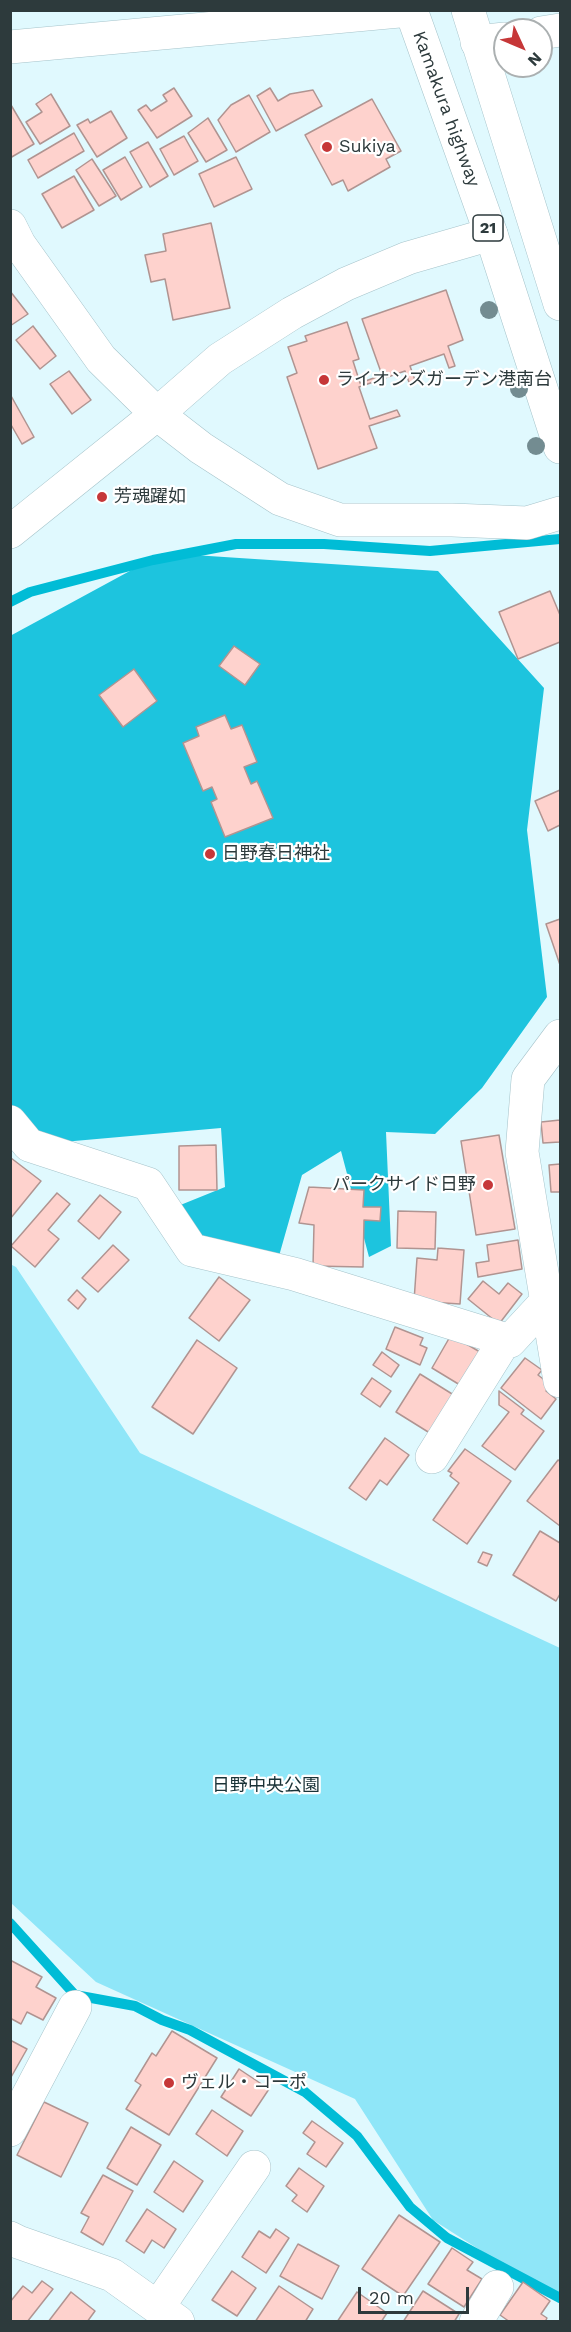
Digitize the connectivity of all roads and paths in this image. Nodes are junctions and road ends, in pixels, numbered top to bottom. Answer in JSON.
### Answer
{"nodes":[{"id":1,"x":175,"y":10,"type":"edge"},
{"id":2,"x":411,"y":10,"type":"edge"},
{"id":3,"x":468,"y":10,"type":"edge"},
{"id":4,"x":10,"y":26,"type":"edge"},
{"id":5,"x":491,"y":40,"type":"edge"},
{"id":6,"x":10,"y":47,"type":"edge"},
{"id":7,"x":10,"y":226,"type":"edge"},
{"id":8,"x":490,"y":234,"type":"junction"},
{"id":9,"x":561,"y":304,"type":"edge"},
{"id":10,"x":157,"y":414,"type":"junction"},
{"id":11,"x":561,"y":447,"type":"edge"},
{"id":12,"x":561,"y":513,"type":"edge"},
{"id":13,"x":10,"y":532,"type":"edge"},
{"id":14,"x":561,"y":1036,"type":"edge"},
{"id":15,"x":10,"y":1122,"type":"edge"},
{"id":16,"x":548,"y":1300,"type":"junction"},
{"id":17,"x":505,"y":1340,"type":"junction"},
{"id":18,"x":561,"y":1381,"type":"edge"},
{"id":19,"x":432,"y":1457,"type":"dead end"},
{"id":20,"x":75,"y":2007,"type":"dead end"},
{"id":21,"x":10,"y":2130,"type":"edge"},
{"id":22,"x":254,"y":2167,"type":"dead end"},
{"id":23,"x":10,"y":2238,"type":"edge"},
{"id":24,"x":497,"y":2288,"type":"dead end"},
{"id":25,"x":168,"y":2314,"type":"edge"},
{"id":26,"x":476,"y":2322,"type":"edge"}],
"edges":[{"from":1,"to":4,"type":"main road"},
{"from":2,"to":6,"type":"main road"},
{"from":2,"to":8,"type":"main road","name":"Kamakura highway","number":"21"},
{"from":3,"to":5,"type":"main road"},
{"from":5,"to":9,"type":"main road"},
{"from":7,"to":10,"type":"main road"},
{"from":8,"to":10,"type":"main road"},
{"from":8,"to":11,"type":"main road","name":"Kamakura highway","number":"21"},
{"from":10,"to":12,"type":"main road"},
{"from":10,"to":13,"type":"main road"},
{"from":14,"to":16,"type":"main road"},
{"from":15,"to":17,"type":"main road"},
{"from":16,"to":17,"type":"main road"},
{"from":16,"to":18,"type":"main road"},
{"from":17,"to":19,"type":"main road"},
{"from":20,"to":21,"type":"main road"},
{"from":22,"to":25,"type":"main road"},
{"from":23,"to":25,"type":"main road"},
{"from":24,"to":26,"type":"main road"}]}
